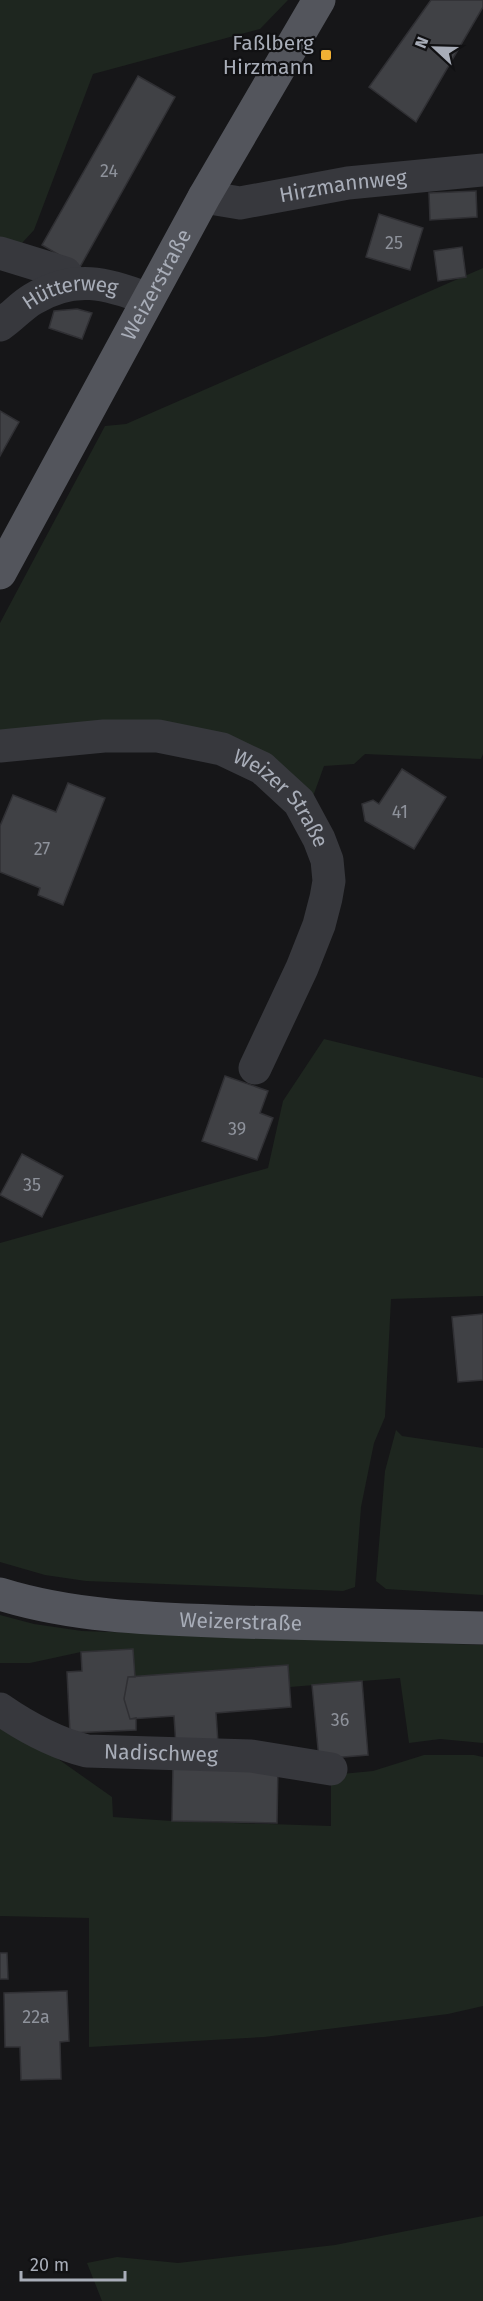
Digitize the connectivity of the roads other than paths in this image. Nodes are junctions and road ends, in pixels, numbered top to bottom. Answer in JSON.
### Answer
{"nodes":[{"id":1,"x":319,"y":0,"type":"edge"},
{"id":2,"x":483,"y":170,"type":"edge"},
{"id":3,"x":204,"y":197,"type":"junction"},
{"id":4,"x":0,"y":253,"type":"edge"},
{"id":5,"x":73,"y":284,"type":"junction"},
{"id":6,"x":148,"y":299,"type":"junction"},
{"id":7,"x":0,"y":325,"type":"edge"},
{"id":8,"x":0,"y":573,"type":"edge"},
{"id":9,"x":0,"y":746,"type":"edge"},
{"id":10,"x":255,"y":1068,"type":"dead end"},
{"id":11,"x":0,"y":1594,"type":"edge"},
{"id":12,"x":483,"y":1628,"type":"edge"},
{"id":13,"x":0,"y":1709,"type":"edge"},
{"id":14,"x":331,"y":1769,"type":"dead end"}],
"edges":[{"from":1,"to":3,"type":"main road","name":"Weizerstraße"},
{"from":2,"to":3,"type":"street","name":"Hirzmannweg"},
{"from":3,"to":6,"type":"main road","name":"Weizerstraße"},
{"from":4,"to":5,"type":"street"},
{"from":5,"to":6,"type":"street","name":"Hütterweg"},
{"from":5,"to":7,"type":"street","name":"Hütterweg"},
{"from":6,"to":8,"type":"main road","name":"Weizerstraße"},
{"from":9,"to":10,"type":"street","name":"Weizer Straße"},
{"from":11,"to":12,"type":"main road","name":"Weizerstraße"},
{"from":13,"to":14,"type":"street","name":"Nadischweg"}]}
